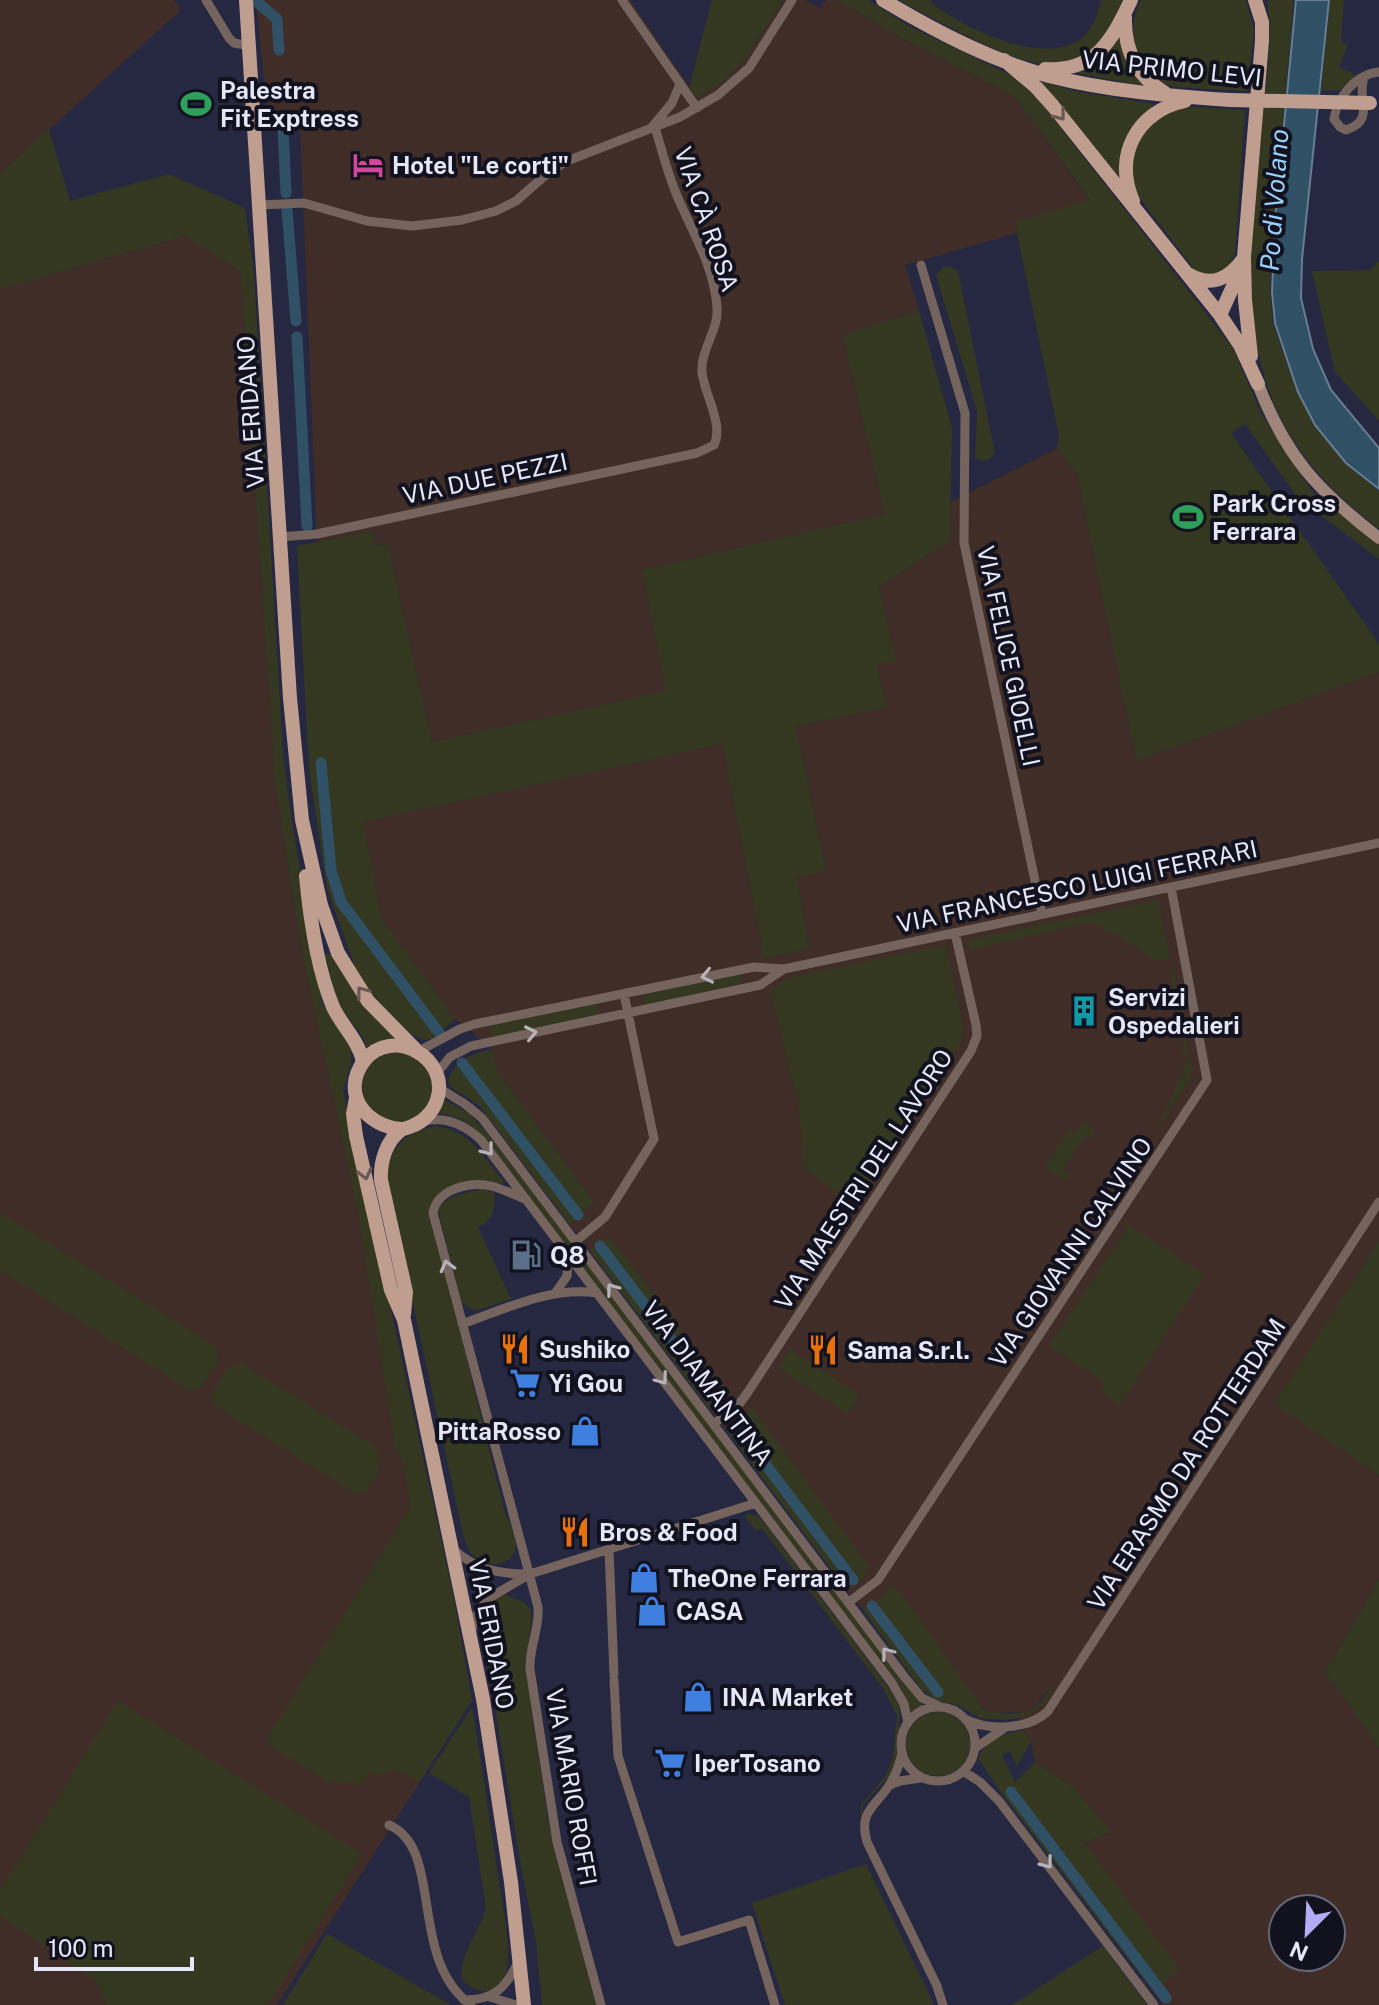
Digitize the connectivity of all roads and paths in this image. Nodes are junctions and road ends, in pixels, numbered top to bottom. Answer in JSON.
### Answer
{"nodes":[{"id":1,"x":206,"y":0,"type":"edge"},
{"id":2,"x":246,"y":0,"type":"edge"},
{"id":3,"x":622,"y":0,"type":"edge"},
{"id":4,"x":792,"y":0,"type":"edge"},
{"id":5,"x":883,"y":0,"type":"edge"},
{"id":6,"x":1255,"y":0,"type":"edge"},
{"id":7,"x":1128,"y":7,"type":"edge"},
{"id":8,"x":250,"y":46,"type":"junction"},
{"id":9,"x":1004,"y":60,"type":"junction"},
{"id":10,"x":1021,"y":67,"type":"junction"},
{"id":11,"x":1379,"y":72,"type":"edge"},
{"id":12,"x":1364,"y":77,"type":"junction"},
{"id":13,"x":680,"y":84,"type":"junction"},
{"id":14,"x":1169,"y":95,"type":"junction"},
{"id":15,"x":1205,"y":98,"type":"junction"},
{"id":16,"x":1375,"y":104,"type":"edge"},
{"id":17,"x":697,"y":108,"type":"junction"},
{"id":18,"x":652,"y":129,"type":"junction"},
{"id":19,"x":260,"y":205,"type":"junction"},
{"id":20,"x":1147,"y":225,"type":"junction"},
{"id":21,"x":1244,"y":257,"type":"junction"},
{"id":22,"x":921,"y":265,"type":"dead end"},
{"id":23,"x":1186,"y":273,"type":"junction"},
{"id":24,"x":1220,"y":315,"type":"junction"},
{"id":25,"x":1258,"y":384,"type":"junction"},
{"id":26,"x":697,"y":453,"type":"joint"},
{"id":27,"x":286,"y":537,"type":"junction"},
{"id":28,"x":1379,"y":538,"type":"edge"},
{"id":29,"x":302,"y":820,"type":"junction"},
{"id":30,"x":1379,"y":843,"type":"edge"},
{"id":31,"x":1171,"y":887,"type":"junction"},
{"id":32,"x":1042,"y":914,"type":"junction"},
{"id":33,"x":955,"y":933,"type":"junction"},
{"id":34,"x":784,"y":969,"type":"junction"},
{"id":35,"x":624,"y":994,"type":"junction"},
{"id":36,"x":628,"y":1013,"type":"junction"},
{"id":37,"x":475,"y":1024,"type":"junction"},
{"id":38,"x":481,"y":1044,"type":"junction"},
{"id":39,"x":417,"y":1050,"type":"junction"},
{"id":40,"x":363,"y":1062,"type":"junction"},
{"id":41,"x":438,"y":1081,"type":"junction"},
{"id":42,"x":356,"y":1098,"type":"junction"},
{"id":43,"x":422,"y":1121,"type":"junction"},
{"id":44,"x":402,"y":1129,"type":"junction"},
{"id":45,"x":527,"y":1200,"type":"junction"},
{"id":46,"x":1379,"y":1202,"type":"edge"},
{"id":47,"x":576,"y":1241,"type":"junction"},
{"id":48,"x":567,"y":1254,"type":"junction"},
{"id":49,"x":556,"y":1292,"type":"junction"},
{"id":50,"x":597,"y":1293,"type":"junction"},
{"id":51,"x":404,"y":1320,"type":"junction"},
{"id":52,"x":462,"y":1324,"type":"junction"},
{"id":53,"x":714,"y":1424,"type":"junction"},
{"id":54,"x":756,"y":1503,"type":"junction"},
{"id":55,"x":453,"y":1549,"type":"junction"},
{"id":56,"x":609,"y":1549,"type":"junction"},
{"id":57,"x":530,"y":1574,"type":"junction"},
{"id":58,"x":849,"y":1602,"type":"junction"},
{"id":59,"x":471,"y":1634,"type":"junction"},
{"id":60,"x":941,"y":1707,"type":"junction"},
{"id":61,"x":965,"y":1719,"type":"junction"},
{"id":62,"x":908,"y":1723,"type":"junction"},
{"id":63,"x":1009,"y":1725,"type":"junction"},
{"id":64,"x":975,"y":1748,"type":"junction"},
{"id":65,"x":902,"y":1753,"type":"junction"},
{"id":66,"x":963,"y":1771,"type":"junction"},
{"id":67,"x":925,"y":1778,"type":"junction"},
{"id":68,"x":890,"y":1785,"type":"junction"},
{"id":69,"x":389,"y":1825,"type":"dead end"},
{"id":70,"x":520,"y":1959,"type":"junction"},
{"id":71,"x":487,"y":1997,"type":"junction"},
{"id":72,"x":467,"y":2003,"type":"edge"},
{"id":73,"x":516,"y":2005,"type":"edge"},
{"id":74,"x":524,"y":2005,"type":"edge"},
{"id":75,"x":601,"y":2005,"type":"edge"},
{"id":76,"x":775,"y":2005,"type":"edge"},
{"id":77,"x":943,"y":2005,"type":"edge"},
{"id":78,"x":1154,"y":2005,"type":"edge"}],
"edges":[{"from":1,"to":8,"type":"street"},
{"from":2,"to":8,"type":"main road","name":"VIA ERIDANO"},
{"from":3,"to":13,"type":"street"},
{"from":4,"to":17,"type":"street"},
{"from":5,"to":9,"type":"main road","name":"VIA PRIMO LEVI"},
{"from":6,"to":21,"type":"main road"},
{"from":7,"to":10,"type":"main road"},
{"from":7,"to":14,"type":"main road"},
{"from":8,"to":19,"type":"main road","name":"VIA ERIDANO"},
{"from":9,"to":10,"type":"main road","name":"VIA PRIMO LEVI"},
{"from":9,"to":20,"type":"main road","one_way":true},
{"from":10,"to":14,"type":"main road","name":"VIA PRIMO LEVI"},
{"from":11,"to":12,"type":"street"},
{"from":12,"to":12,"type":"street"},
{"from":13,"to":17,"type":"street"},
{"from":13,"to":18,"type":"street"},
{"from":14,"to":15,"type":"main road","name":"VIA PRIMO LEVI"},
{"from":15,"to":16,"type":"main road","name":"VIA PRIMO LEVI","bridge":true},
{"from":15,"to":20,"type":"main road"},
{"from":17,"to":18,"type":"street"},
{"from":18,"to":19,"type":"street"},
{"from":18,"to":26,"type":"street","name":"VIA CÀ ROSA"},
{"from":19,"to":27,"type":"main road","name":"VIA ERIDANO"},
{"from":20,"to":23,"type":"main road"},
{"from":21,"to":23,"type":"main road"},
{"from":21,"to":24,"type":"main road"},
{"from":21,"to":25,"type":"main road"},
{"from":22,"to":32,"type":"street","name":"VIA FELICE GIOELLI"},
{"from":23,"to":24,"type":"main road"},
{"from":24,"to":25,"type":"main road"},
{"from":25,"to":28,"type":"main road"},
{"from":26,"to":27,"type":"street","name":"VIA DUE PEZZI"},
{"from":27,"to":29,"type":"main road","name":"VIA ERIDANO"},
{"from":39,"to":29,"type":"main road","name":"VIA ERIDANO","one_way":true},
{"from":29,"to":40,"type":"main road","name":"VIA ERIDANO"},
{"from":30,"to":31,"type":"street","name":"VIA FRANCESCO LUIGI FERRARI"},
{"from":31,"to":32,"type":"street","name":"VIA FRANCESCO LUIGI FERRARI"},
{"from":31,"to":58,"type":"street","name":"VIA GIOVANNI CALVINO"},
{"from":32,"to":33,"type":"street","name":"VIA FRANCESCO LUIGI FERRARI"},
{"from":33,"to":34,"type":"street","name":"VIA FRANCESCO LUIGI FERRARI"},
{"from":33,"to":53,"type":"street","name":"VIA MAESTRI DEL LAVORO"},
{"from":34,"to":35,"type":"street","name":"VIA FRANCESCO LUIGI FERRARI","one_way":true},
{"from":34,"to":36,"type":"street","name":"VIA FRANCESCO LUIGI FERRARI"},
{"from":35,"to":36,"type":"street"},
{"from":35,"to":37,"type":"street","name":"VIA FRANCESCO LUIGI FERRARI"},
{"from":38,"to":36,"type":"street","name":"VIA FRANCESCO LUIGI FERRARI","one_way":true},
{"from":36,"to":47,"type":"street"},
{"from":37,"to":38,"type":"street"},
{"from":37,"to":39,"type":"street","name":"VIA FRANCESCO LUIGI FERRARI"},
{"from":38,"to":41,"type":"street","name":"VIA FRANCESCO LUIGI FERRARI"},
{"from":39,"to":40,"type":"main road"},
{"from":39,"to":41,"type":"main road","name":"VIA ERIDANO"},
{"from":40,"to":42,"type":"main road","name":"VIA ERIDANO"},
{"from":41,"to":43,"type":"main road"},
{"from":41,"to":47,"type":"street","name":"VIA DIAMANTINA"},
{"from":42,"to":44,"type":"main road"},
{"from":42,"to":51,"type":"main road","name":"VIA ERIDANO","one_way":true},
{"from":43,"to":44,"type":"main road"},
{"from":43,"to":45,"type":"street","name":"VIA DIAMANTINA","one_way":true},
{"from":44,"to":51,"type":"main road","name":"VIA ERIDANO"},
{"from":45,"to":48,"type":"street","name":"VIA DIAMANTINA"},
{"from":52,"to":45,"type":"street","one_way":true},
{"from":46,"to":63,"type":"street","name":"VIA ERASMO DA ROTTERDAM"},
{"from":53,"to":47,"type":"street","name":"VIA DIAMANTINA","one_way":true},
{"from":48,"to":49,"type":"street"},
{"from":48,"to":50,"type":"street","name":"VIA DIAMANTINA"},
{"from":49,"to":50,"type":"street"},
{"from":49,"to":52,"type":"street"},
{"from":50,"to":54,"type":"street","name":"VIA DIAMANTINA","one_way":true},
{"from":51,"to":55,"type":"main road","name":"VIA ERIDANO"},
{"from":52,"to":57,"type":"street","name":"VIA MARIO ROFFI"},
{"from":53,"to":58,"type":"street","name":"VIA DIAMANTINA"},
{"from":54,"to":56,"type":"street"},
{"from":54,"to":62,"type":"street","name":"VIA DIAMANTINA"},
{"from":55,"to":57,"type":"street"},
{"from":55,"to":59,"type":"main road","name":"VIA ERIDANO"},
{"from":56,"to":57,"type":"street"},
{"from":56,"to":76,"type":"street"},
{"from":57,"to":59,"type":"street"},
{"from":57,"to":75,"type":"street","name":"VIA MARIO ROFFI"},
{"from":60,"to":58,"type":"street","name":"VIA DIAMANTINA","one_way":true},
{"from":59,"to":70,"type":"main road","name":"VIA ERIDANO"},
{"from":60,"to":61,"type":"street","name":"VIA DIAMANTINA"},
{"from":60,"to":62,"type":"street"},
{"from":61,"to":63,"type":"street","name":"VIA ERASMO DA ROTTERDAM"},
{"from":61,"to":64,"type":"street"},
{"from":62,"to":65,"type":"street"},
{"from":63,"to":64,"type":"street","name":"VIA ERASMO DA ROTTERDAM"},
{"from":64,"to":66,"type":"street"},
{"from":65,"to":67,"type":"street"},
{"from":65,"to":68,"type":"street"},
{"from":66,"to":67,"type":"street"},
{"from":66,"to":78,"type":"street","one_way":true},
{"from":67,"to":68,"type":"street"},
{"from":68,"to":77,"type":"street"},
{"from":69,"to":72,"type":"street"},
{"from":70,"to":71,"type":"street"},
{"from":70,"to":74,"type":"main road","name":"VIA ERIDANO"},
{"from":71,"to":72,"type":"street"},
{"from":71,"to":73,"type":"street"}]}
